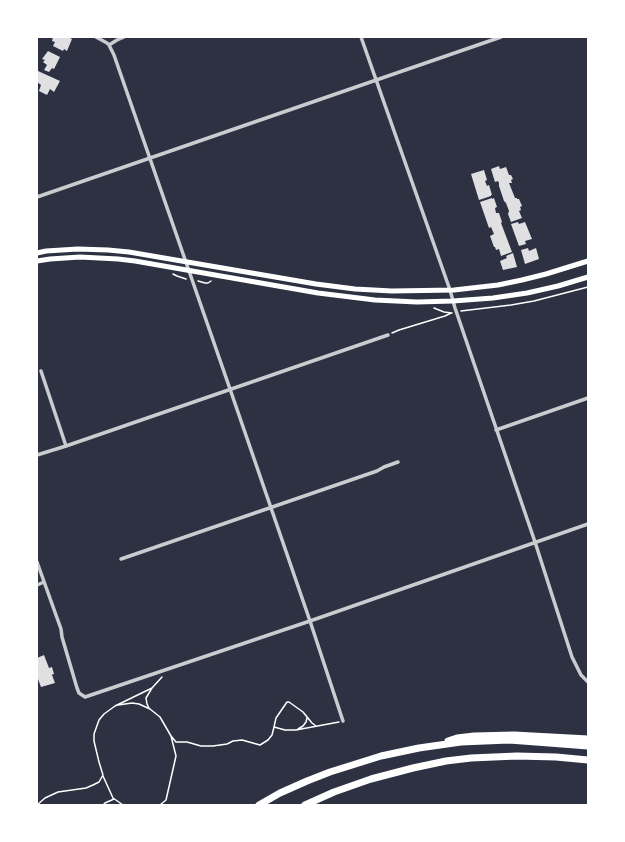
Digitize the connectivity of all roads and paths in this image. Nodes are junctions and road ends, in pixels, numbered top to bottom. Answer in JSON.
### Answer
{"nodes":[{"id":1,"x":96,"y":37,"type":"edge"},
{"id":2,"x":124,"y":37,"type":"edge"},
{"id":3,"x":361,"y":37,"type":"edge"},
{"id":4,"x":501,"y":37,"type":"edge"},
{"id":5,"x":109,"y":45,"type":"junction"},
{"id":6,"x":376,"y":80,"type":"junction"},
{"id":7,"x":150,"y":158,"type":"junction"},
{"id":8,"x":37,"y":197,"type":"edge"},
{"id":9,"x":37,"y":253,"type":"edge"},
{"id":10,"x":37,"y":261,"type":"edge"},
{"id":11,"x":186,"y":261,"type":"junction"},
{"id":12,"x":588,"y":261,"type":"edge"},
{"id":13,"x":189,"y":270,"type":"junction"},
{"id":14,"x":588,"y":277,"type":"edge"},
{"id":15,"x":588,"y":287,"type":"edge"},
{"id":16,"x":450,"y":290,"type":"junction"},
{"id":17,"x":453,"y":301,"type":"junction"},
{"id":18,"x":463,"y":311,"type":"dead end"},
{"id":19,"x":451,"y":313,"type":"dead end"},
{"id":20,"x":388,"y":335,"type":"joint"},
{"id":21,"x":41,"y":371,"type":"dead end"},
{"id":22,"x":230,"y":389,"type":"junction"},
{"id":23,"x":588,"y":398,"type":"edge"},
{"id":24,"x":496,"y":430,"type":"junction"},
{"id":25,"x":66,"y":446,"type":"junction"},
{"id":26,"x":37,"y":455,"type":"edge"},
{"id":27,"x":398,"y":462,"type":"dead end"},
{"id":28,"x":271,"y":508,"type":"junction"},
{"id":29,"x":588,"y":524,"type":"edge"},
{"id":30,"x":535,"y":542,"type":"junction"},
{"id":31,"x":121,"y":559,"type":"dead end"},
{"id":32,"x":37,"y":562,"type":"edge"},
{"id":33,"x":44,"y":582,"type":"junction"},
{"id":34,"x":37,"y":585,"type":"edge"},
{"id":35,"x":310,"y":621,"type":"junction"},
{"id":36,"x":166,"y":670,"type":"junction"},
{"id":37,"x":588,"y":682,"type":"edge"},
{"id":38,"x":152,"y":688,"type":"junction"},
{"id":39,"x":115,"y":706,"type":"junction"},
{"id":40,"x":150,"y":709,"type":"junction"},
{"id":41,"x":307,"y":718,"type":"junction"},
{"id":42,"x":343,"y":721,"type":"joint"},
{"id":43,"x":316,"y":726,"type":"junction"},
{"id":44,"x":274,"y":727,"type":"junction"},
{"id":45,"x":296,"y":730,"type":"junction"},
{"id":46,"x":171,"y":736,"type":"junction"},
{"id":47,"x":588,"y":739,"type":"edge"},
{"id":48,"x":438,"y":745,"type":"junction"},
{"id":49,"x":588,"y":746,"type":"edge"},
{"id":50,"x":588,"y":760,"type":"edge"},
{"id":51,"x":103,"y":776,"type":"junction"},
{"id":52,"x":114,"y":799,"type":"junction"},
{"id":53,"x":37,"y":805,"type":"edge"},
{"id":54,"x":103,"y":805,"type":"edge"},
{"id":55,"x":123,"y":805,"type":"edge"},
{"id":56,"x":160,"y":805,"type":"edge"},
{"id":57,"x":258,"y":805,"type":"edge"},
{"id":58,"x":305,"y":805,"type":"edge"}],
"edges":[{"from":1,"to":5,"type":"street"},
{"from":2,"to":5,"type":"street"},
{"from":3,"to":6,"type":"street"},
{"from":4,"to":6,"type":"street"},
{"from":5,"to":7,"type":"street"},
{"from":6,"to":7,"type":"street"},
{"from":6,"to":16,"type":"street"},
{"from":7,"to":8,"type":"street"},
{"from":7,"to":11,"type":"street"},
{"from":9,"to":11,"type":"main road"},
{"from":10,"to":13,"type":"main road"},
{"from":11,"to":13,"type":"street"},
{"from":11,"to":16,"type":"main road"},
{"from":12,"to":16,"type":"main road"},
{"from":13,"to":17,"type":"main road"},
{"from":13,"to":22,"type":"street"},
{"from":14,"to":17,"type":"main road"},
{"from":15,"to":18,"type":"path"},
{"from":16,"to":17,"type":"street"},
{"from":17,"to":24,"type":"street"},
{"from":19,"to":20,"type":"path"},
{"from":20,"to":22,"type":"street"},
{"from":21,"to":25,"type":"street"},
{"from":22,"to":25,"type":"street"},
{"from":22,"to":28,"type":"street"},
{"from":23,"to":24,"type":"street"},
{"from":24,"to":30,"type":"street"},
{"from":25,"to":26,"type":"street"},
{"from":27,"to":28,"type":"street"},
{"from":28,"to":31,"type":"street"},
{"from":28,"to":35,"type":"street"},
{"from":29,"to":30,"type":"street"},
{"from":30,"to":35,"type":"street"},
{"from":30,"to":37,"type":"street"},
{"from":32,"to":33,"type":"street"},
{"from":33,"to":34,"type":"street"},
{"from":33,"to":36,"type":"street"},
{"from":35,"to":36,"type":"street"},
{"from":35,"to":42,"type":"street"},
{"from":36,"to":38,"type":"path"},
{"from":38,"to":39,"type":"path"},
{"from":38,"to":40,"type":"path"},
{"from":39,"to":40,"type":"path"},
{"from":39,"to":51,"type":"path"},
{"from":40,"to":46,"type":"path"},
{"from":41,"to":43,"type":"path"},
{"from":41,"to":44,"type":"path"},
{"from":41,"to":45,"type":"path"},
{"from":42,"to":43,"type":"path"},
{"from":43,"to":45,"type":"path"},
{"from":44,"to":45,"type":"path"},
{"from":44,"to":46,"type":"path"},
{"from":46,"to":56,"type":"path"},
{"from":47,"to":48,"type":"highway"},
{"from":48,"to":49,"type":"highway"},
{"from":48,"to":57,"type":"highway"},
{"from":50,"to":58,"type":"highway"},
{"from":51,"to":52,"type":"path"},
{"from":51,"to":53,"type":"path"},
{"from":52,"to":54,"type":"path"},
{"from":52,"to":55,"type":"path"}]}
